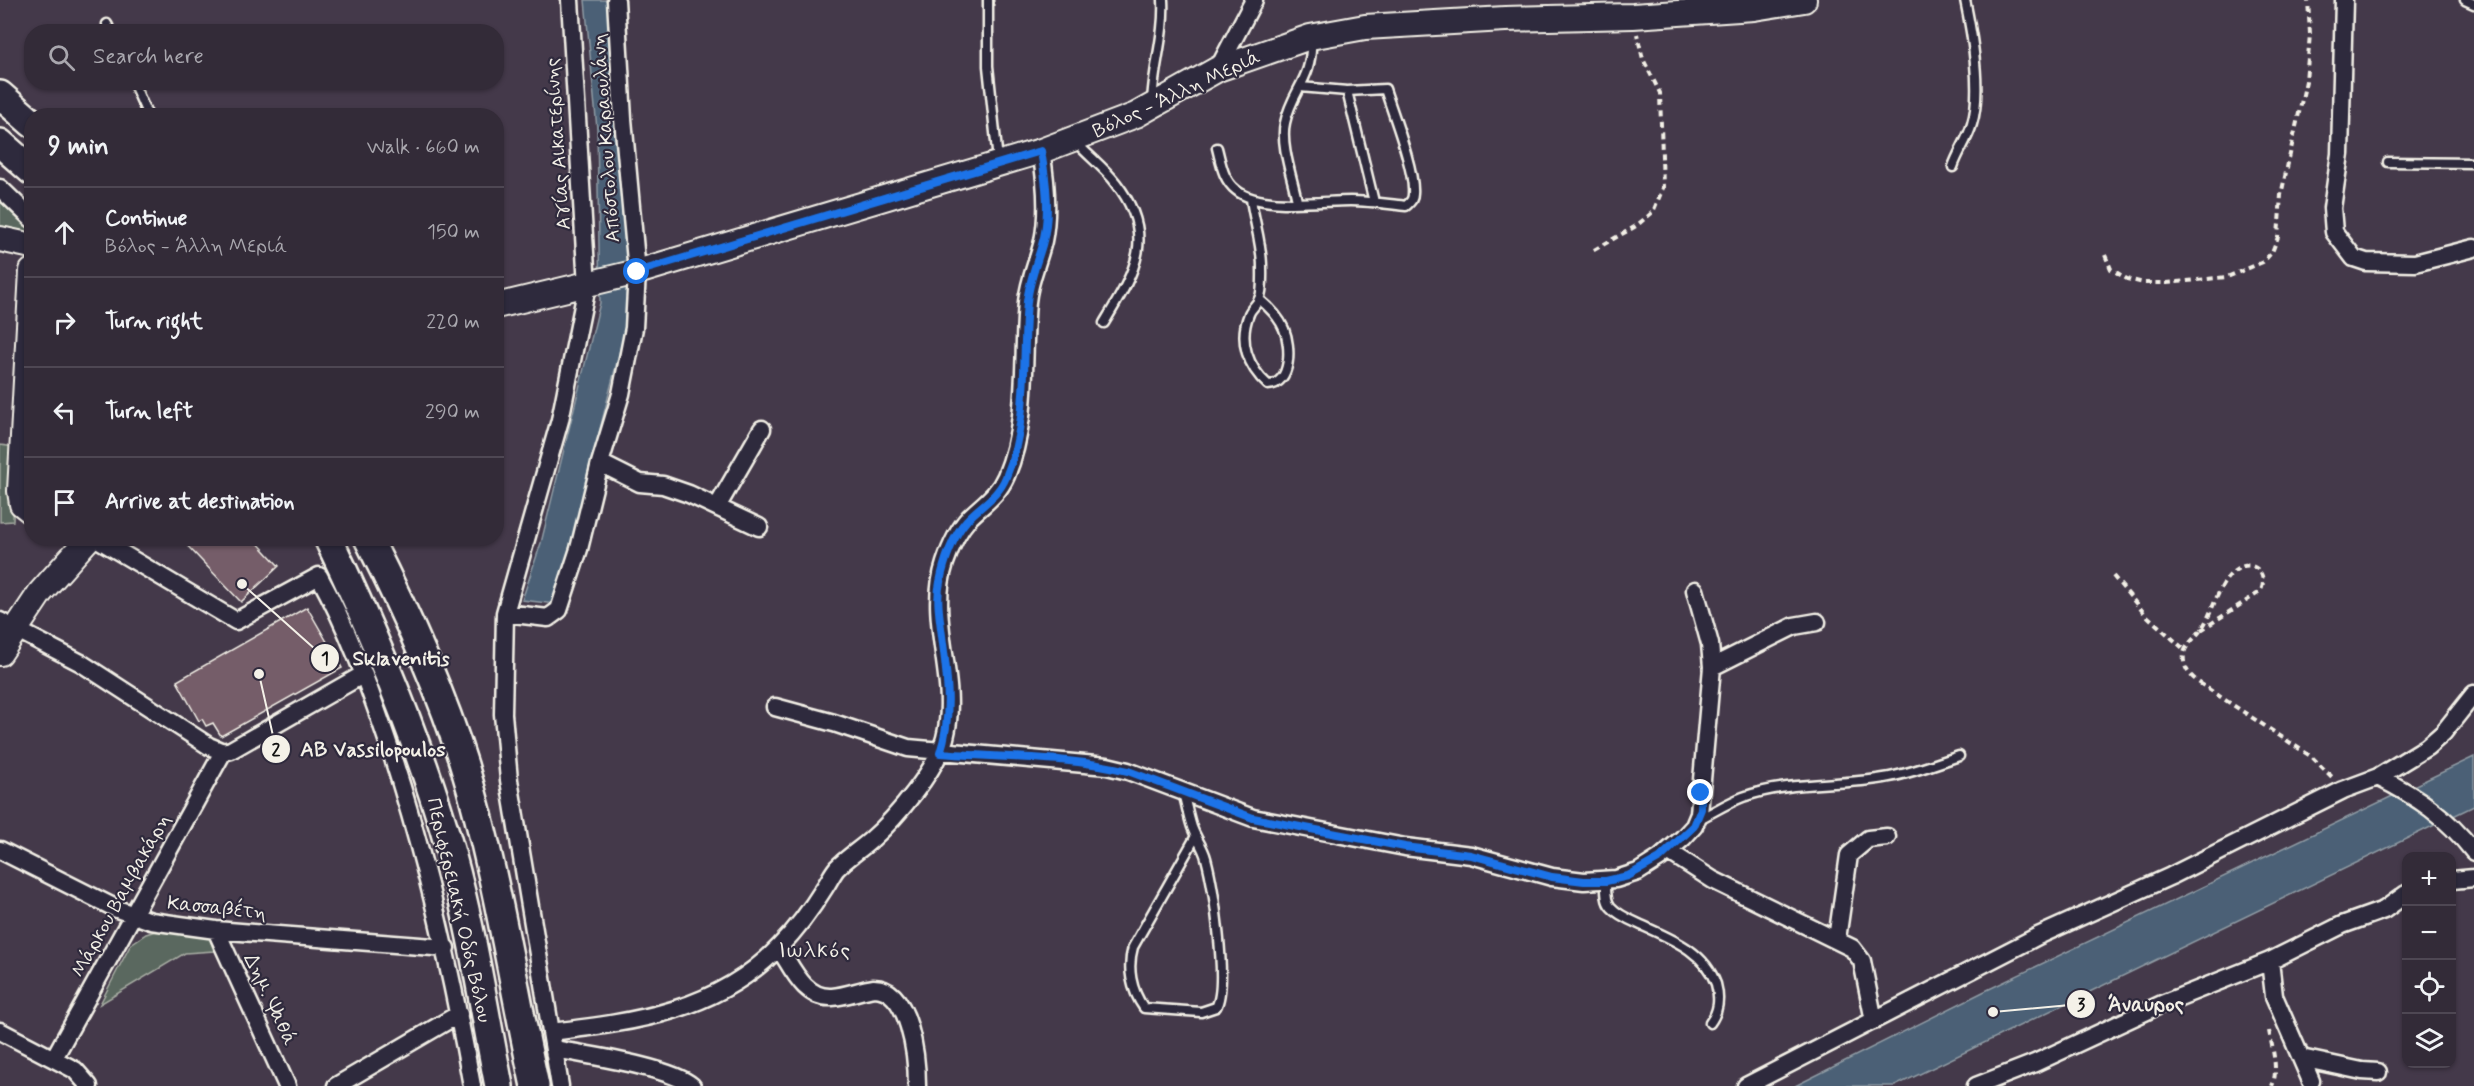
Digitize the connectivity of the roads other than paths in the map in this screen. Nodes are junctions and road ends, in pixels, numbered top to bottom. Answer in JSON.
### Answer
{"nodes":[{"id":1,"x":570,"y":0,"type":"edge"},
{"id":2,"x":616,"y":0,"type":"edge"},
{"id":3,"x":988,"y":0,"type":"edge"},
{"id":4,"x":1163,"y":0,"type":"edge"},
{"id":5,"x":1254,"y":0,"type":"edge"},
{"id":6,"x":1804,"y":0,"type":"edge"},
{"id":7,"x":1965,"y":0,"type":"edge"},
{"id":8,"x":2344,"y":0,"type":"edge"},
{"id":9,"x":2465,"y":0,"type":"edge"},
{"id":10,"x":2474,"y":4,"type":"edge"},
{"id":11,"x":1310,"y":37,"type":"junction"},
{"id":12,"x":1218,"y":69,"type":"junction"},
{"id":13,"x":1300,"y":87,"type":"junction"},
{"id":14,"x":137,"y":90,"type":"edge"},
{"id":15,"x":1347,"y":91,"type":"junction"},
{"id":16,"x":0,"y":95,"type":"edge"},
{"id":17,"x":1152,"y":107,"type":"junction"},
{"id":18,"x":144,"y":108,"type":"edge"},
{"id":19,"x":24,"y":116,"type":"edge"},
{"id":20,"x":1074,"y":140,"type":"junction"},
{"id":21,"x":0,"y":143,"type":"edge"},
{"id":22,"x":1217,"y":148,"type":"dead end"},
{"id":23,"x":1041,"y":151,"type":"junction"},
{"id":24,"x":2388,"y":162,"type":"dead end"},
{"id":25,"x":2474,"y":163,"type":"edge"},
{"id":26,"x":24,"y":164,"type":"edge"},
{"id":27,"x":998,"y":164,"type":"junction"},
{"id":28,"x":1953,"y":167,"type":"dead end"},
{"id":29,"x":0,"y":188,"type":"edge"},
{"id":30,"x":1251,"y":199,"type":"junction"},
{"id":31,"x":1297,"y":201,"type":"junction"},
{"id":32,"x":1374,"y":202,"type":"junction"},
{"id":33,"x":24,"y":211,"type":"edge"},
{"id":34,"x":0,"y":239,"type":"edge"},
{"id":35,"x":24,"y":244,"type":"edge"},
{"id":36,"x":2474,"y":248,"type":"edge"},
{"id":37,"x":637,"y":272,"type":"junction"},
{"id":38,"x":587,"y":286,"type":"junction"},
{"id":39,"x":1259,"y":299,"type":"junction"},
{"id":40,"x":504,"y":304,"type":"edge"},
{"id":41,"x":1104,"y":323,"type":"dead end"},
{"id":42,"x":24,"y":418,"type":"edge"},
{"id":43,"x":762,"y":429,"type":"dead end"},
{"id":44,"x":600,"y":464,"type":"junction"},
{"id":45,"x":24,"y":506,"type":"edge"},
{"id":46,"x":717,"y":507,"type":"junction"},
{"id":47,"x":759,"y":527,"type":"dead end"},
{"id":48,"x":82,"y":546,"type":"edge"},
{"id":49,"x":109,"y":546,"type":"edge"},
{"id":50,"x":332,"y":546,"type":"edge"},
{"id":51,"x":372,"y":546,"type":"edge"},
{"id":52,"x":1695,"y":590,"type":"dead end"},
{"id":53,"x":505,"y":613,"type":"junction"},
{"id":54,"x":1817,"y":622,"type":"dead end"},
{"id":55,"x":7,"y":624,"type":"edge"},
{"id":56,"x":0,"y":652,"type":"edge"},
{"id":57,"x":1712,"y":667,"type":"junction"},
{"id":58,"x":364,"y":674,"type":"junction"},
{"id":59,"x":2474,"y":694,"type":"edge"},
{"id":60,"x":775,"y":707,"type":"dead end"},
{"id":61,"x":223,"y":752,"type":"junction"},
{"id":62,"x":940,"y":753,"type":"junction"},
{"id":63,"x":1959,"y":756,"type":"dead end"},
{"id":64,"x":2378,"y":777,"type":"junction"},
{"id":65,"x":1183,"y":793,"type":"junction"},
{"id":66,"x":1697,"y":820,"type":"junction"},
{"id":67,"x":1196,"y":836,"type":"junction"},
{"id":68,"x":1887,"y":837,"type":"dead end"},
{"id":69,"x":0,"y":850,"type":"edge"},
{"id":70,"x":1668,"y":851,"type":"junction"},
{"id":71,"x":2474,"y":852,"type":"edge"},
{"id":72,"x":2474,"y":878,"type":"edge"},
{"id":73,"x":2456,"y":880,"type":"edge"},
{"id":74,"x":1606,"y":881,"type":"junction"},
{"id":75,"x":2402,"y":897,"type":"edge"},
{"id":76,"x":133,"y":916,"type":"junction"},
{"id":77,"x":216,"y":930,"type":"junction"},
{"id":78,"x":1837,"y":939,"type":"junction"},
{"id":79,"x":446,"y":948,"type":"junction"},
{"id":80,"x":779,"y":948,"type":"junction"},
{"id":81,"x":2270,"y":961,"type":"junction"},
{"id":82,"x":459,"y":1014,"type":"junction"},
{"id":83,"x":1874,"y":1021,"type":"junction"},
{"id":84,"x":1710,"y":1023,"type":"dead end"},
{"id":85,"x":0,"y":1031,"type":"edge"},
{"id":86,"x":553,"y":1040,"type":"junction"},
{"id":87,"x":54,"y":1058,"type":"junction"},
{"id":88,"x":2301,"y":1058,"type":"junction"},
{"id":89,"x":2378,"y":1072,"type":"dead end"},
{"id":90,"x":2311,"y":1081,"type":"dead end"},
{"id":91,"x":89,"y":1086,"type":"edge"},
{"id":92,"x":287,"y":1086,"type":"edge"},
{"id":93,"x":336,"y":1086,"type":"edge"},
{"id":94,"x":472,"y":1086,"type":"edge"},
{"id":95,"x":499,"y":1086,"type":"edge"},
{"id":96,"x":535,"y":1086,"type":"edge"},
{"id":97,"x":560,"y":1086,"type":"edge"},
{"id":98,"x":692,"y":1086,"type":"edge"},
{"id":99,"x":917,"y":1086,"type":"edge"},
{"id":100,"x":1746,"y":1086,"type":"edge"},
{"id":101,"x":1976,"y":1086,"type":"edge"}],
"edges":[{"from":1,"to":38,"type":"street","name":"Αγίας Αικατερίνης"},
{"from":2,"to":37,"type":"street","name":"Απόστολου Καραουλάνη"},
{"from":3,"to":27,"type":"lane"},
{"from":4,"to":17,"type":"lane"},
{"from":5,"to":12,"type":"street"},
{"from":6,"to":11,"type":"main road","name":"Βόλος - Άλλη Μεριά"},
{"from":7,"to":28,"type":"lane"},
{"from":8,"to":36,"type":"street"},
{"from":9,"to":10,"type":"lane"},
{"from":11,"to":12,"type":"main road","name":"Βόλος - Άλλη Μεριά"},
{"from":11,"to":13,"type":"lane"},
{"from":12,"to":17,"type":"main road","name":"Βόλος - Άλλη Μεριά"},
{"from":13,"to":15,"type":"lane"},
{"from":13,"to":31,"type":"lane"},
{"from":14,"to":18,"type":"lane"},
{"from":15,"to":32,"type":"lane"},
{"from":15,"to":32,"type":"lane"},
{"from":16,"to":19,"type":"main road"},
{"from":17,"to":20,"type":"main road","name":"Βόλος - Άλλη Μεριά"},
{"from":20,"to":23,"type":"main road","name":"Βόλος - Άλλη Μεριά"},
{"from":20,"to":41,"type":"lane"},
{"from":21,"to":26,"type":"main road"},
{"from":22,"to":30,"type":"lane"},
{"from":23,"to":27,"type":"main road","name":"Βόλος - Άλλη Μεριά"},
{"from":23,"to":62,"type":"street"},
{"from":24,"to":25,"type":"lane"},
{"from":27,"to":37,"type":"main road","name":"Βόλος - Άλλη Μεριά"},
{"from":29,"to":33,"type":"street"},
{"from":30,"to":31,"type":"lane"},
{"from":30,"to":39,"type":"lane"},
{"from":31,"to":32,"type":"lane"},
{"from":34,"to":35,"type":"main road"},
{"from":37,"to":38,"type":"main road","name":"Βόλος - Άλλη Μεριά"},
{"from":37,"to":44,"type":"street","name":"Απόστολου Καραουλάνη"},
{"from":38,"to":40,"type":"main road","name":"Βόλος - Άλλη Μεριά"},
{"from":38,"to":53,"type":"street","name":"Αγίας Αικατερίνης"},
{"from":39,"to":39,"type":"lane"},
{"from":42,"to":45,"type":"main road"},
{"from":43,"to":46,"type":"street"},
{"from":44,"to":46,"type":"street"},
{"from":44,"to":53,"type":"street","name":"Απόστολου Καραουλάνη"},
{"from":46,"to":47,"type":"street"},
{"from":48,"to":55,"type":"main road"},
{"from":49,"to":58,"type":"street"},
{"from":50,"to":95,"type":"main road","name":"Περιφερειακή Οδός Βόλου"},
{"from":51,"to":96,"type":"main road","name":"Περιφερειακή Οδός Βόλου"},
{"from":52,"to":57,"type":"street"},
{"from":53,"to":86,"type":"street","name":"Αγίας Αικατερίνης"},
{"from":54,"to":57,"type":"street"},
{"from":55,"to":56,"type":"main road"},
{"from":55,"to":61,"type":"street"},
{"from":57,"to":66,"type":"street"},
{"from":58,"to":61,"type":"street"},
{"from":58,"to":79,"type":"street"},
{"from":59,"to":64,"type":"street"},
{"from":60,"to":62,"type":"street"},
{"from":61,"to":76,"type":"street","name":"Μάρκου Βαμβακάρη"},
{"from":62,"to":65,"type":"street"},
{"from":62,"to":80,"type":"street"},
{"from":63,"to":66,"type":"lane"},
{"from":64,"to":71,"type":"street"},
{"from":64,"to":83,"type":"street"},
{"from":65,"to":67,"type":"lane"},
{"from":65,"to":74,"type":"street"},
{"from":66,"to":70,"type":"street"},
{"from":67,"to":67,"type":"lane"},
{"from":68,"to":78,"type":"street"},
{"from":69,"to":76,"type":"street","name":"Κασσαβέτη"},
{"from":70,"to":74,"type":"street"},
{"from":70,"to":78,"type":"street"},
{"from":72,"to":73,"type":"street"},
{"from":74,"to":84,"type":"lane"},
{"from":75,"to":81,"type":"street"},
{"from":76,"to":77,"type":"street","name":"Κασσαβέτη"},
{"from":76,"to":87,"type":"street","name":"Μάρκου Βαμβακάρη"},
{"from":77,"to":79,"type":"street","name":"Κασσαβέτη"},
{"from":77,"to":92,"type":"street","name":"Δημ. Ψαθά"},
{"from":78,"to":83,"type":"street"},
{"from":79,"to":82,"type":"street"},
{"from":80,"to":86,"type":"street"},
{"from":80,"to":99,"type":"street"},
{"from":81,"to":88,"type":"street"},
{"from":81,"to":101,"type":"street"},
{"from":82,"to":93,"type":"street"},
{"from":82,"to":94,"type":"street"},
{"from":83,"to":100,"type":"street"},
{"from":85,"to":87,"type":"street"},
{"from":86,"to":97,"type":"street","name":"Αγίας Αικατερίνης"},
{"from":86,"to":98,"type":"street"},
{"from":87,"to":91,"type":"street"},
{"from":88,"to":89,"type":"street"},
{"from":88,"to":90,"type":"street"}]}
